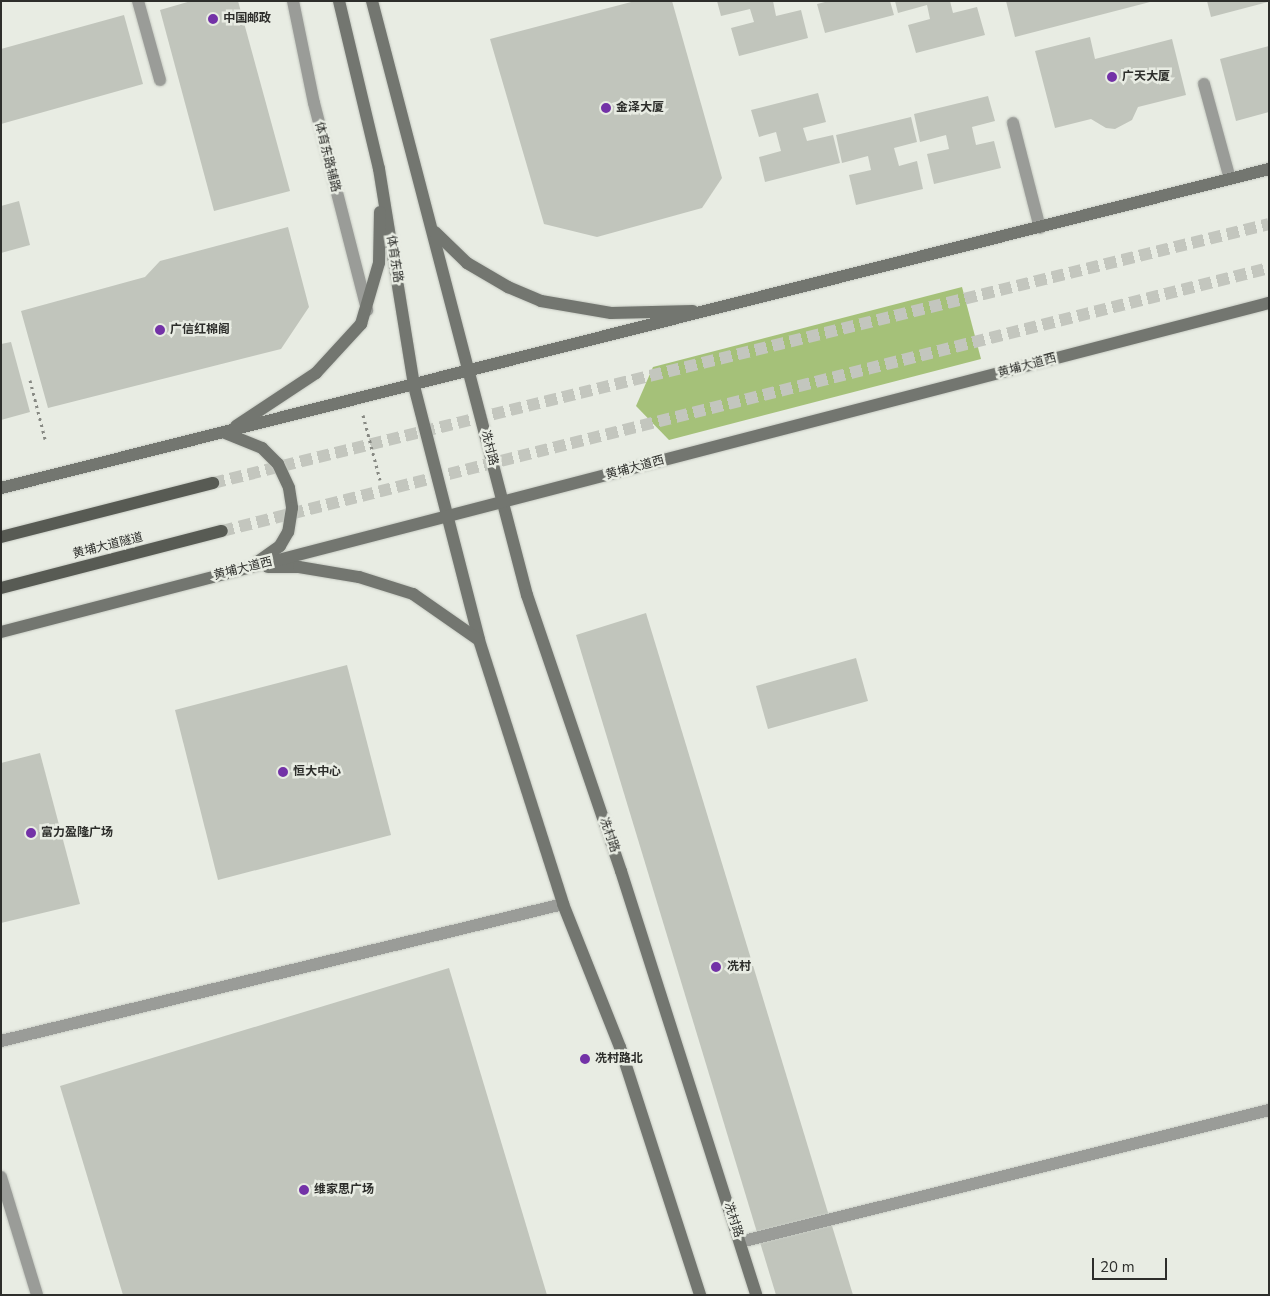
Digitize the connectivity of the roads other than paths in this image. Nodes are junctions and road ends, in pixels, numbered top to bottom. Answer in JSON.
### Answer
{"nodes":[{"id":1,"x":138,"y":1,"type":"edge"},
{"id":2,"x":293,"y":1,"type":"edge"},
{"id":3,"x":339,"y":1,"type":"edge"},
{"id":4,"x":372,"y":1,"type":"edge"},
{"id":5,"x":160,"y":80,"type":"dead end"},
{"id":6,"x":1204,"y":84,"type":"dead end"},
{"id":7,"x":1013,"y":122,"type":"dead end"},
{"id":8,"x":379,"y":169,"type":"junction"},
{"id":9,"x":1269,"y":169,"type":"edge"},
{"id":10,"x":1230,"y":179,"type":"junction"},
{"id":11,"x":1040,"y":228,"type":"junction"},
{"id":12,"x":435,"y":232,"type":"junction"},
{"id":13,"x":1269,"y":304,"type":"edge"},
{"id":14,"x":716,"y":311,"type":"junction"},
{"id":15,"x":367,"y":312,"type":"junction"},
{"id":16,"x":470,"y":372,"type":"junction"},
{"id":17,"x":414,"y":386,"type":"junction"},
{"id":18,"x":225,"y":433,"type":"junction"},
{"id":19,"x":212,"y":483,"type":"tunnel mouth"},
{"id":20,"x":1,"y":488,"type":"edge"},
{"id":21,"x":503,"y":503,"type":"junction"},
{"id":22,"x":450,"y":516,"type":"junction"},
{"id":23,"x":222,"y":531,"type":"tunnel mouth"},
{"id":24,"x":1,"y":537,"type":"edge"},
{"id":25,"x":251,"y":567,"type":"junction"},
{"id":26,"x":1,"y":588,"type":"edge"},
{"id":27,"x":1,"y":632,"type":"edge"},
{"id":28,"x":479,"y":640,"type":"junction"},
{"id":29,"x":563,"y":904,"type":"junction"},
{"id":30,"x":1,"y":1041,"type":"edge"},
{"id":31,"x":1269,"y":1110,"type":"edge"},
{"id":32,"x":1,"y":1177,"type":"edge"},
{"id":33,"x":740,"y":1242,"type":"junction"},
{"id":34,"x":37,"y":1295,"type":"edge"},
{"id":35,"x":700,"y":1295,"type":"edge"},
{"id":36,"x":756,"y":1295,"type":"edge"}],
"edges":[{"from":1,"to":5,"type":"street"},
{"from":2,"to":15,"type":"street","name":"体育东路辅路"},
{"from":3,"to":8,"type":"main road","name":"体育东路"},
{"from":4,"to":12,"type":"main road"},
{"from":6,"to":10,"type":"street"},
{"from":7,"to":11,"type":"street"},
{"from":8,"to":15,"type":"main road"},
{"from":8,"to":17,"type":"main road","name":"体育东路"},
{"from":9,"to":10,"type":"main road"},
{"from":10,"to":11,"type":"main road"},
{"from":11,"to":14,"type":"main road"},
{"from":12,"to":14,"type":"main road"},
{"from":12,"to":16,"type":"main road"},
{"from":13,"to":21,"type":"main road","name":"黄埔大道西"},
{"from":14,"to":16,"type":"main road"},
{"from":15,"to":18,"type":"main road"},
{"from":16,"to":17,"type":"main road"},
{"from":16,"to":21,"type":"main road","name":"冼村路"},
{"from":17,"to":18,"type":"main road"},
{"from":17,"to":22,"type":"main road","name":"体育东路"},
{"from":18,"to":20,"type":"main road"},
{"from":18,"to":25,"type":"main road"},
{"from":19,"to":24,"type":"main road"},
{"from":21,"to":22,"type":"main road","name":"黄埔大道西"},
{"from":21,"to":33,"type":"main road","name":"冼村路"},
{"from":22,"to":25,"type":"main road","name":"黄埔大道西"},
{"from":22,"to":28,"type":"main road"},
{"from":23,"to":26,"type":"main road","name":"黄埔大道隧道"},
{"from":25,"to":27,"type":"main road","name":"黄埔大道西"},
{"from":25,"to":28,"type":"main road"},
{"from":28,"to":29,"type":"main road"},
{"from":29,"to":30,"type":"street"},
{"from":29,"to":35,"type":"main road"},
{"from":31,"to":33,"type":"street"},
{"from":32,"to":34,"type":"street"},
{"from":33,"to":36,"type":"main road","name":"冼村路"}]}
